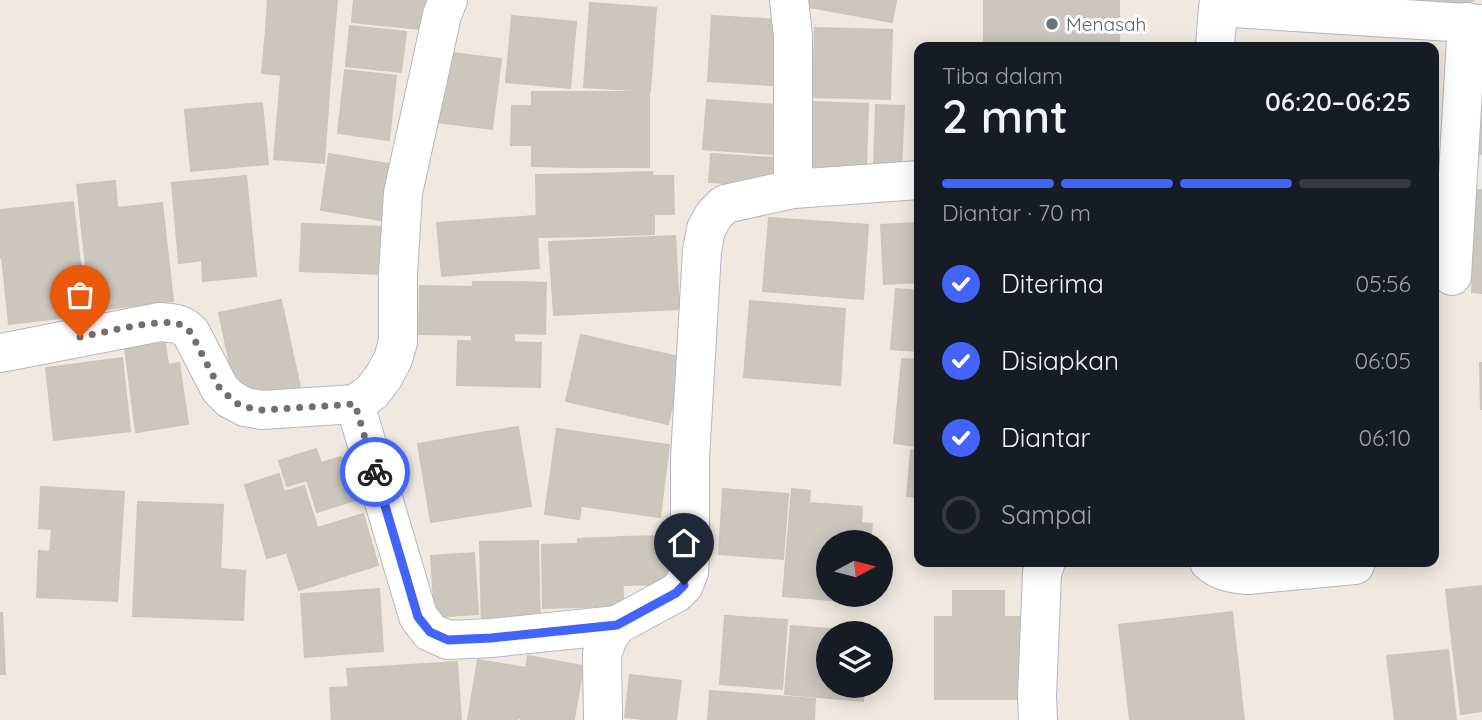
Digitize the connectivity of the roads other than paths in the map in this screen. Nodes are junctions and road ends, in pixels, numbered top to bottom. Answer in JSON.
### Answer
{"nodes":[{"id":1,"x":448,"y":0,"type":"edge"},
{"id":2,"x":789,"y":0,"type":"edge"},
{"id":3,"x":1217,"y":4,"type":"edge"},
{"id":4,"x":1475,"y":23,"type":"edge"},
{"id":5,"x":1215,"y":42,"type":"edge"},
{"id":6,"x":914,"y":180,"type":"edge"},
{"id":7,"x":793,"y":189,"type":"junction"},
{"id":8,"x":1452,"y":276,"type":"dead end"},
{"id":9,"x":0,"y":353,"type":"edge"},
{"id":10,"x":355,"y":404,"type":"junction"},
{"id":11,"x":1044,"y":567,"type":"edge"},
{"id":12,"x":1215,"y":567,"type":"edge"},
{"id":13,"x":1334,"y":567,"type":"edge"},
{"id":14,"x":617,"y":625,"type":"junction"},
{"id":15,"x":603,"y":720,"type":"edge"},
{"id":16,"x":1038,"y":720,"type":"edge"}],
"edges":[{"from":1,"to":10,"type":"street"},
{"from":2,"to":7,"type":"street"},
{"from":3,"to":4,"type":"street"},
{"from":3,"to":5,"type":"street"},
{"from":4,"to":8,"type":"street"},
{"from":6,"to":7,"type":"street"},
{"from":7,"to":14,"type":"street"},
{"from":9,"to":10,"type":"street"},
{"from":10,"to":14,"type":"street"},
{"from":11,"to":16,"type":"street"},
{"from":12,"to":13,"type":"street"},
{"from":14,"to":15,"type":"street"}]}
